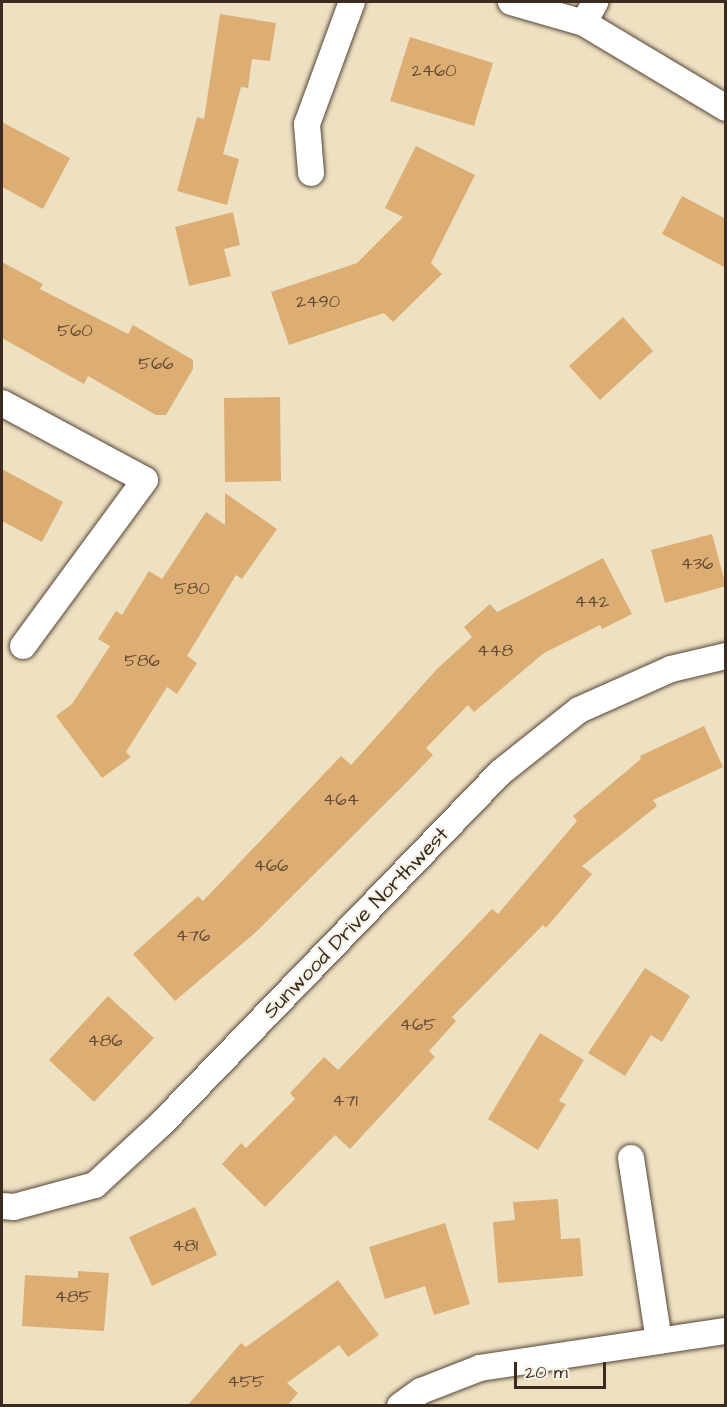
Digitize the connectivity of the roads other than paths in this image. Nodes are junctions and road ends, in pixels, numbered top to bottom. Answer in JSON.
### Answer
{"nodes":[{"id":1,"x":352,"y":2,"type":"edge"},
{"id":2,"x":511,"y":2,"type":"edge"},
{"id":3,"x":589,"y":12,"type":"edge"},
{"id":4,"x":726,"y":108,"type":"edge"},
{"id":5,"x":311,"y":173,"type":"dead end"},
{"id":6,"x":2,"y":403,"type":"edge"},
{"id":7,"x":23,"y":646,"type":"dead end"},
{"id":8,"x":726,"y":656,"type":"edge"},
{"id":9,"x":631,"y":1158,"type":"dead end"},
{"id":10,"x":2,"y":1206,"type":"edge"},
{"id":11,"x":726,"y":1331,"type":"edge"},
{"id":12,"x":659,"y":1341,"type":"junction"},
{"id":13,"x":400,"y":1406,"type":"edge"}],
"edges":[{"from":1,"to":5,"type":"street"},
{"from":2,"to":3,"type":"street"},
{"from":3,"to":4,"type":"street"},
{"from":6,"to":7,"type":"street"},
{"from":8,"to":10,"type":"street","name":"Sunwood Drive Northwest"},
{"from":9,"to":12,"type":"street"},
{"from":11,"to":12,"type":"street"},
{"from":12,"to":13,"type":"street"}]}
